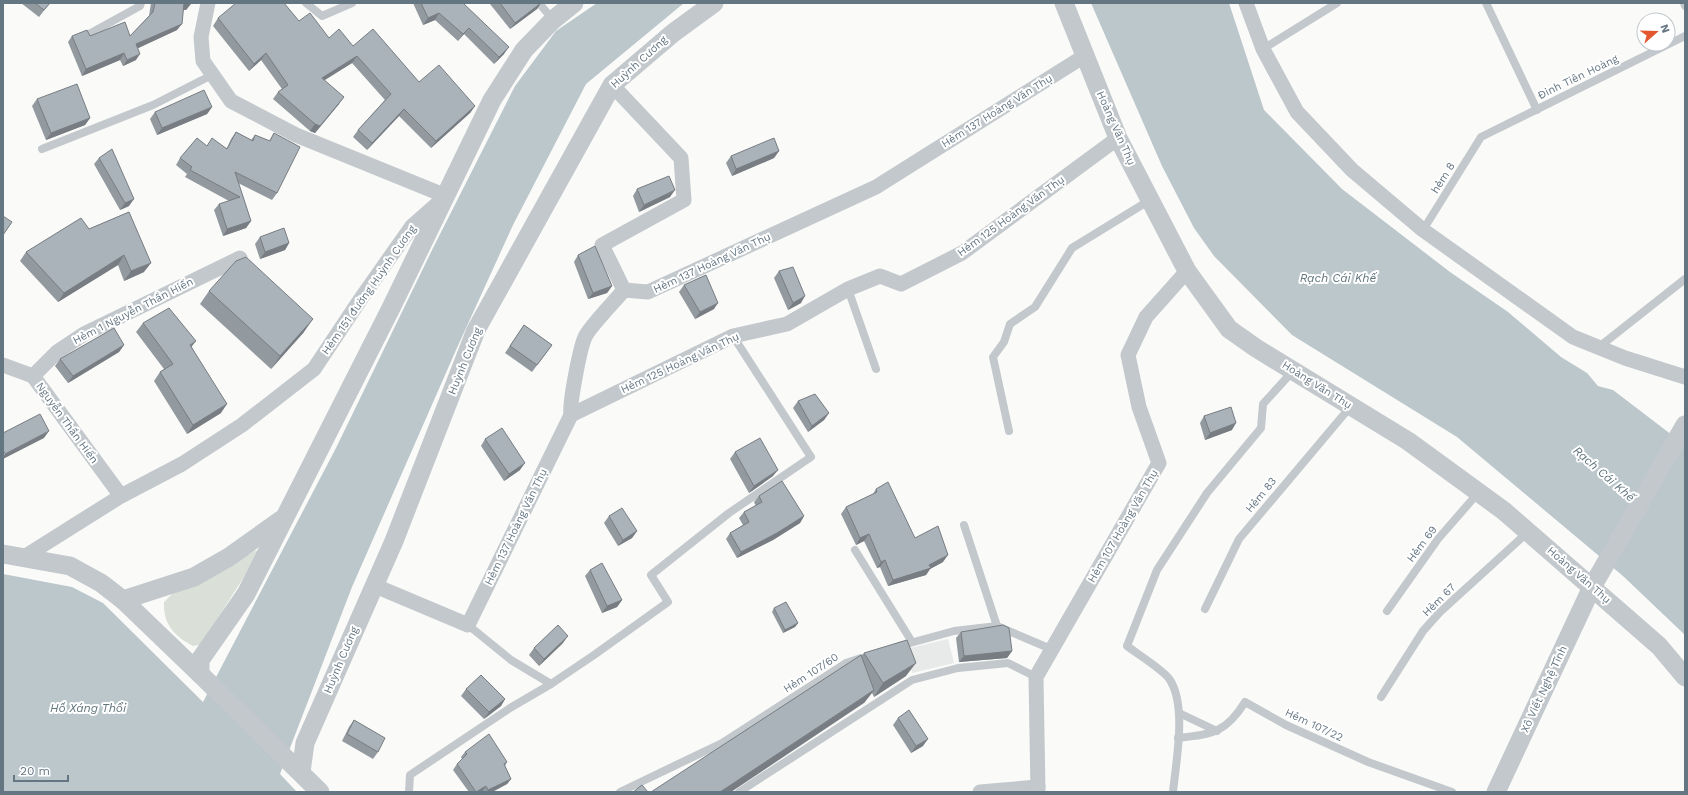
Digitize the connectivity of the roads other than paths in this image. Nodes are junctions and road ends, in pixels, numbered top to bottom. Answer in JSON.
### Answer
{"nodes":[{"id":1,"x":140,"y":3,"type":"edge"},
{"id":2,"x":208,"y":3,"type":"edge"},
{"id":3,"x":306,"y":3,"type":"edge"},
{"id":4,"x":352,"y":3,"type":"edge"},
{"id":5,"x":539,"y":3,"type":"edge"},
{"id":6,"x":574,"y":3,"type":"edge"},
{"id":7,"x":714,"y":3,"type":"edge"},
{"id":8,"x":1064,"y":3,"type":"edge"},
{"id":9,"x":1246,"y":3,"type":"edge"},
{"id":10,"x":1337,"y":3,"type":"edge"},
{"id":11,"x":1486,"y":3,"type":"edge"},
{"id":12,"x":553,"y":20,"type":"junction"},
{"id":13,"x":89,"y":34,"type":"edge"},
{"id":14,"x":1685,"y":36,"type":"edge"},
{"id":15,"x":1263,"y":49,"type":"junction"},
{"id":16,"x":1086,"y":55,"type":"junction"},
{"id":17,"x":212,"y":75,"type":"junction"},
{"id":18,"x":612,"y":84,"type":"junction"},
{"id":19,"x":1537,"y":110,"type":"junction"},
{"id":20,"x":1118,"y":138,"type":"junction"},
{"id":21,"x":1481,"y":138,"type":"joint"},
{"id":22,"x":42,"y":149,"type":"dead end"},
{"id":23,"x":446,"y":196,"type":"junction"},
{"id":24,"x":1150,"y":200,"type":"junction"},
{"id":25,"x":1423,"y":230,"type":"junction"},
{"id":26,"x":240,"y":258,"type":"edge"},
{"id":27,"x":1187,"y":272,"type":"junction"},
{"id":28,"x":1685,"y":279,"type":"edge"},
{"id":29,"x":848,"y":289,"type":"junction"},
{"id":30,"x":624,"y":290,"type":"junction"},
{"id":31,"x":733,"y":336,"type":"junction"},
{"id":32,"x":1599,"y":347,"type":"junction"},
{"id":33,"x":3,"y":365,"type":"edge"},
{"id":34,"x":876,"y":369,"type":"dead end"},
{"id":35,"x":1293,"y":371,"type":"junction"},
{"id":36,"x":33,"y":376,"type":"junction"},
{"id":37,"x":1685,"y":377,"type":"edge"},
{"id":38,"x":1351,"y":406,"type":"junction"},
{"id":39,"x":571,"y":415,"type":"junction"},
{"id":40,"x":1684,"y":427,"type":"edge"},
{"id":41,"x":1009,"y":431,"type":"dead end"},
{"id":42,"x":1478,"y":493,"type":"junction"},
{"id":43,"x":121,"y":496,"type":"junction"},
{"id":44,"x":283,"y":518,"type":"junction"},
{"id":45,"x":964,"y":525,"type":"dead end"},
{"id":46,"x":1528,"y":532,"type":"junction"},
{"id":47,"x":855,"y":550,"type":"dead end"},
{"id":48,"x":3,"y":554,"type":"edge"},
{"id":49,"x":24,"y":557,"type":"junction"},
{"id":50,"x":1594,"y":583,"type":"junction"},
{"id":51,"x":373,"y":585,"type":"junction"},
{"id":52,"x":123,"y":600,"type":"junction"},
{"id":53,"x":1205,"y":609,"type":"dead end"},
{"id":54,"x":1387,"y":611,"type":"dead end"},
{"id":55,"x":468,"y":625,"type":"junction"},
{"id":56,"x":997,"y":626,"type":"junction"},
{"id":57,"x":912,"y":642,"type":"junction"},
{"id":58,"x":890,"y":649,"type":"edge"},
{"id":59,"x":1051,"y":649,"type":"junction"},
{"id":60,"x":868,"y":656,"type":"edge"},
{"id":61,"x":204,"y":677,"type":"junction"},
{"id":62,"x":1036,"y":677,"type":"junction"},
{"id":63,"x":1685,"y":677,"type":"edge"},
{"id":64,"x":551,"y":684,"type":"junction"},
{"id":65,"x":1381,"y":696,"type":"dead end"},
{"id":66,"x":1179,"y":713,"type":"junction"},
{"id":67,"x":1217,"y":731,"type":"junction"},
{"id":68,"x":1178,"y":738,"type":"junction"},
{"id":69,"x":296,"y":767,"type":"junction"},
{"id":70,"x":1038,"y":789,"type":"edge"},
{"id":71,"x":320,"y":792,"type":"edge"},
{"id":72,"x":410,"y":792,"type":"edge"},
{"id":73,"x":620,"y":792,"type":"edge"},
{"id":74,"x":739,"y":792,"type":"edge"},
{"id":75,"x":980,"y":792,"type":"edge"},
{"id":76,"x":1173,"y":792,"type":"edge"},
{"id":77,"x":1452,"y":792,"type":"edge"},
{"id":78,"x":1496,"y":792,"type":"edge"}],
"edges":[{"from":1,"to":13,"type":"lane"},
{"from":2,"to":17,"type":"street"},
{"from":3,"to":4,"type":"lane"},
{"from":5,"to":12,"type":"lane"},
{"from":6,"to":12,"type":"street"},
{"from":7,"to":18,"type":"street","name":"Huỳnh Cương"},
{"from":8,"to":16,"type":"street","name":"Hoàng Văn Thụ"},
{"from":9,"to":15,"type":"street"},
{"from":10,"to":15,"type":"lane"},
{"from":11,"to":19,"type":"lane"},
{"from":12,"to":23,"type":"street"},
{"from":14,"to":19,"type":"lane","name":"Đinh Tiên Hoàng"},
{"from":15,"to":25,"type":"street"},
{"from":16,"to":20,"type":"street","name":"Hoàng Văn Thụ"},
{"from":16,"to":30,"type":"street","name":"Hẻm 137 Hoàng Văn Thụ"},
{"from":17,"to":22,"type":"lane"},
{"from":17,"to":23,"type":"street"},
{"from":18,"to":30,"type":"street"},
{"from":18,"to":51,"type":"street","name":"Huỳnh Cương"},
{"from":19,"to":21,"type":"lane","name":"Đinh Tiên Hoàng"},
{"from":20,"to":24,"type":"street","name":"Hoàng Văn Thụ"},
{"from":20,"to":29,"type":"street","name":"Hẻm 125 Hoàng Văn Thụ"},
{"from":21,"to":25,"type":"lane","name":"hẻm 8"},
{"from":23,"to":43,"type":"street","name":"Hẻm 151 đường Huỳnh Cương"},
{"from":23,"to":44,"type":"street"},
{"from":24,"to":27,"type":"street","name":"Hoàng Văn Thụ"},
{"from":24,"to":41,"type":"lane"},
{"from":25,"to":32,"type":"street"},
{"from":26,"to":36,"type":"street","name":"Hẻm 1 Nguyễn Thần Hiến"},
{"from":27,"to":35,"type":"street","name":"Hoàng Văn Thụ"},
{"from":27,"to":59,"type":"street","name":"Hẻm 107 Hoàng Văn Thụ"},
{"from":28,"to":32,"type":"lane"},
{"from":29,"to":31,"type":"street","name":"Hẻm 125 Hoàng Văn Thụ"},
{"from":29,"to":34,"type":"lane"},
{"from":30,"to":39,"type":"street","name":"Hẻm 137 Hoàng Văn Thụ"},
{"from":31,"to":39,"type":"street","name":"Hẻm 125 Hoàng Văn Thụ"},
{"from":31,"to":64,"type":"lane"},
{"from":32,"to":37,"type":"street"},
{"from":33,"to":36,"type":"street","name":"Nguyễn Thần Hiến"},
{"from":35,"to":38,"type":"street","name":"Hoàng Văn Thụ"},
{"from":35,"to":66,"type":"lane"},
{"from":36,"to":43,"type":"street","name":"Nguyễn Thần Hiến"},
{"from":38,"to":42,"type":"street","name":"Hoàng Văn Thụ"},
{"from":38,"to":53,"type":"lane","name":"Hẻm 83"},
{"from":39,"to":55,"type":"street","name":"Hẻm 137 Hoàng Văn Thụ"},
{"from":40,"to":50,"type":"street","name":"Xô Viết Nghệ Tĩnh"},
{"from":42,"to":46,"type":"street","name":"Hoàng Văn Thụ"},
{"from":42,"to":54,"type":"lane","name":"Hẻm 69"},
{"from":43,"to":49,"type":"street","name":"Hẻm 151 đường Huỳnh Cương"},
{"from":44,"to":52,"type":"street"},
{"from":44,"to":61,"type":"street"},
{"from":45,"to":56,"type":"lane"},
{"from":46,"to":50,"type":"street","name":"Hoàng Văn Thụ"},
{"from":46,"to":65,"type":"lane","name":"Hẻm 67"},
{"from":47,"to":57,"type":"lane"},
{"from":48,"to":49,"type":"street"},
{"from":49,"to":52,"type":"street"},
{"from":50,"to":63,"type":"street","name":"Hoàng Văn Thụ"},
{"from":50,"to":78,"type":"street","name":"Xô Viết Nghệ Tĩnh"},
{"from":51,"to":55,"type":"street"},
{"from":51,"to":69,"type":"street","name":"Huỳnh Cương"},
{"from":52,"to":61,"type":"street"},
{"from":55,"to":64,"type":"lane"},
{"from":56,"to":57,"type":"lane"},
{"from":56,"to":59,"type":"lane"},
{"from":57,"to":58,"type":"lane"},
{"from":59,"to":62,"type":"street","name":"Hẻm 107 Hoàng Văn Thụ"},
{"from":60,"to":73,"type":"lane","name":"Hẻm 107/60"},
{"from":61,"to":69,"type":"street"},
{"from":62,"to":70,"type":"street","name":"Hẻm 107 Hoàng Văn Thụ"},
{"from":62,"to":74,"type":"lane"},
{"from":64,"to":72,"type":"lane"},
{"from":66,"to":67,"type":"lane"},
{"from":66,"to":68,"type":"lane"},
{"from":67,"to":68,"type":"lane","name":"Hẻm 107/22"},
{"from":67,"to":77,"type":"lane","name":"Hẻm 107/22"},
{"from":68,"to":76,"type":"lane"},
{"from":69,"to":71,"type":"street"},
{"from":70,"to":75,"type":"street"}]}
